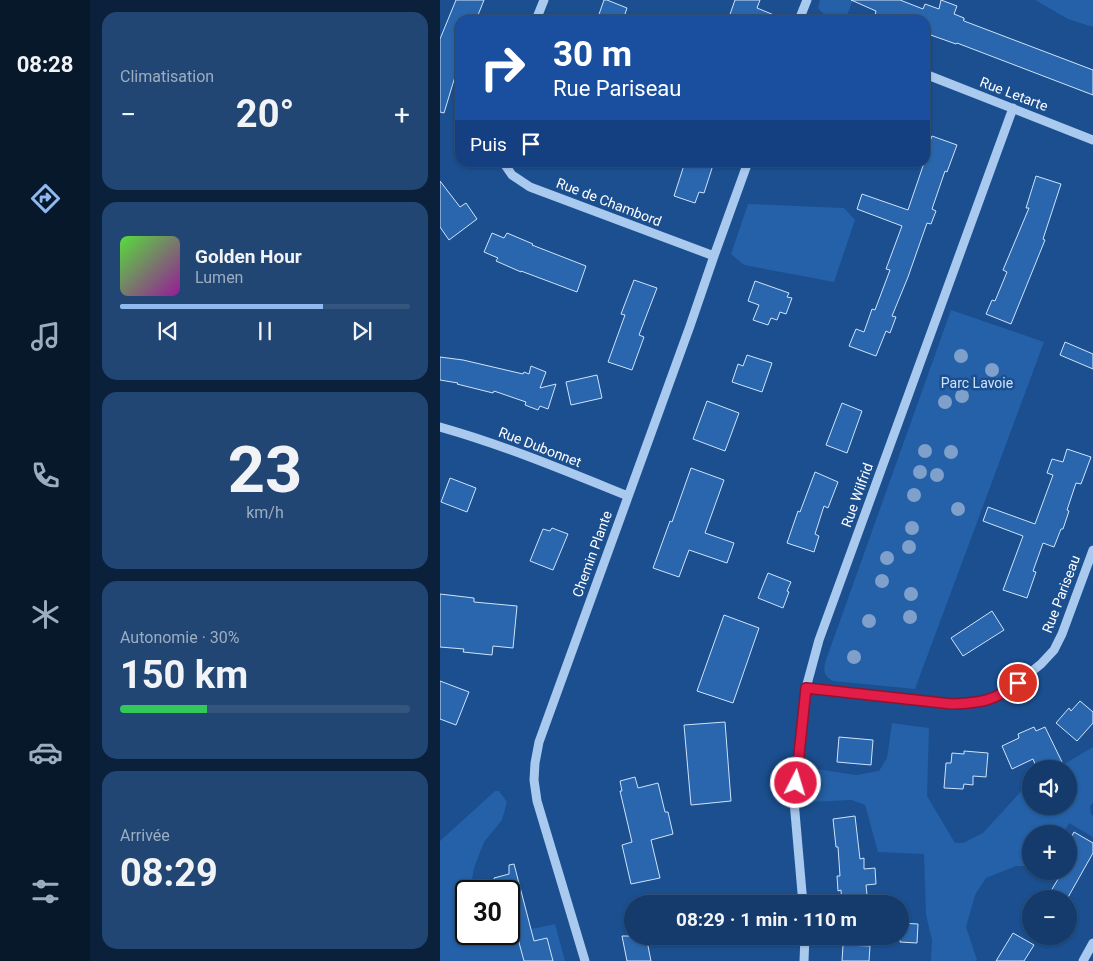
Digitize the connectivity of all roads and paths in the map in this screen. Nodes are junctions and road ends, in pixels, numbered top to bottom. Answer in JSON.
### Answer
{"nodes":[{"id":1,"x":544,"y":0,"type":"edge"},
{"id":2,"x":807,"y":0,"type":"edge"},
{"id":3,"x":538,"y":15,"type":"edge"},
{"id":4,"x":801,"y":15,"type":"edge"},
{"id":5,"x":930,"y":76,"type":"edge"},
{"id":6,"x":1013,"y":108,"type":"junction"},
{"id":7,"x":1093,"y":140,"type":"edge"},
{"id":8,"x":506,"y":167,"type":"edge"},
{"id":9,"x":746,"y":167,"type":"edge"},
{"id":10,"x":714,"y":256,"type":"junction"},
{"id":11,"x":440,"y":427,"type":"edge"},
{"id":12,"x":628,"y":496,"type":"junction"},
{"id":13,"x":1093,"y":550,"type":"edge"},
{"id":14,"x":806,"y":688,"type":"junction"},
{"id":15,"x":802,"y":895,"type":"edge"},
{"id":16,"x":1093,"y":943,"type":"edge"},
{"id":17,"x":805,"y":945,"type":"edge"},
{"id":18,"x":585,"y":961,"type":"edge"},
{"id":19,"x":804,"y":961,"type":"edge"},
{"id":20,"x":1082,"y":961,"type":"edge"}],
"edges":[{"from":1,"to":3,"type":"street"},
{"from":2,"to":4,"type":"street"},
{"from":5,"to":6,"type":"street","name":"Rue Letarte"},
{"from":6,"to":7,"type":"street","name":"Rue Letarte"},
{"from":6,"to":14,"type":"street","name":"Rue Wilfrid"},
{"from":8,"to":10,"type":"street","name":"Rue de Chambord"},
{"from":9,"to":10,"type":"street","name":"Chemin Plante"},
{"from":10,"to":12,"type":"street","name":"Chemin Plante"},
{"from":11,"to":12,"type":"street","name":"Rue Dubonnet"},
{"from":12,"to":18,"type":"street","name":"Chemin Plante"},
{"from":13,"to":14,"type":"street","name":"Rue Pariseau"},
{"from":14,"to":15,"type":"street","name":"Rue Wilfrid"},
{"from":16,"to":20,"type":"street"},
{"from":17,"to":19,"type":"street"}]}
